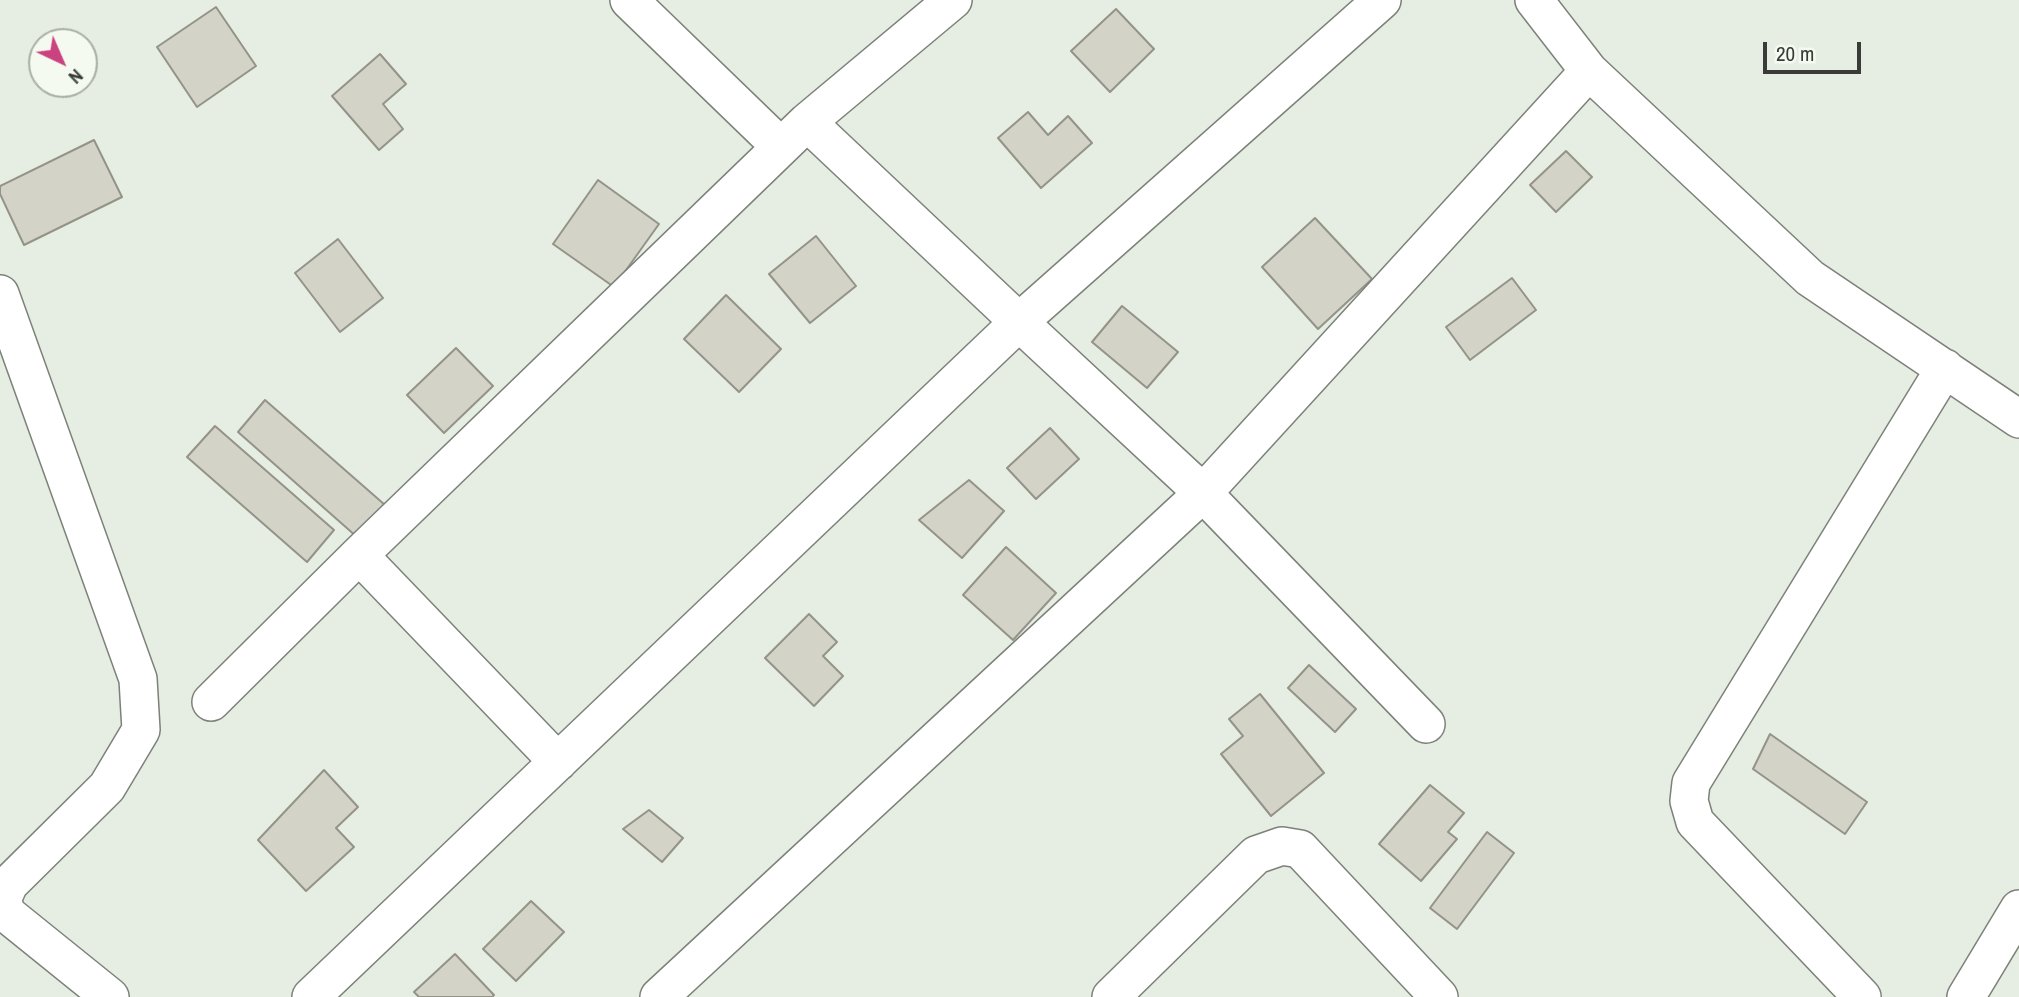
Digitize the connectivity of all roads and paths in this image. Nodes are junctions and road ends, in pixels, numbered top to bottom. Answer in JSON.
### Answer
{"nodes":[{"id":1,"x":629,"y":0,"type":"edge"},
{"id":2,"x":953,"y":0,"type":"edge"},
{"id":3,"x":1382,"y":0,"type":"edge"},
{"id":4,"x":1534,"y":0,"type":"edge"},
{"id":5,"x":1589,"y":71,"type":"junction"},
{"id":6,"x":807,"y":122,"type":"junction"},
{"id":7,"x":781,"y":147,"type":"junction"},
{"id":8,"x":0,"y":294,"type":"edge"},
{"id":9,"x":1019,"y":322,"type":"junction"},
{"id":10,"x":1945,"y":368,"type":"junction"},
{"id":11,"x":2019,"y":419,"type":"edge"},
{"id":12,"x":1203,"y":493,"type":"junction"},
{"id":13,"x":359,"y":555,"type":"junction"},
{"id":14,"x":211,"y":702,"type":"dead end"},
{"id":15,"x":1426,"y":723,"type":"dead end"},
{"id":16,"x":558,"y":761,"type":"junction"},
{"id":17,"x":2019,"y":909,"type":"edge"},
{"id":18,"x":110,"y":997,"type":"edge"},
{"id":19,"x":311,"y":997,"type":"edge"},
{"id":20,"x":659,"y":997,"type":"edge"},
{"id":21,"x":1111,"y":997,"type":"edge"},
{"id":22,"x":1439,"y":997,"type":"edge"},
{"id":23,"x":1862,"y":997,"type":"edge"},
{"id":24,"x":1966,"y":997,"type":"edge"}],
"edges":[{"from":1,"to":7,"type":"street"},
{"from":2,"to":6,"type":"street"},
{"from":3,"to":9,"type":"street"},
{"from":4,"to":5,"type":"street"},
{"from":5,"to":10,"type":"street"},
{"from":5,"to":12,"type":"street"},
{"from":6,"to":7,"type":"street"},
{"from":6,"to":9,"type":"street"},
{"from":7,"to":13,"type":"street"},
{"from":8,"to":18,"type":"street"},
{"from":9,"to":12,"type":"street"},
{"from":9,"to":16,"type":"street"},
{"from":10,"to":11,"type":"street"},
{"from":10,"to":23,"type":"street"},
{"from":12,"to":15,"type":"street"},
{"from":12,"to":20,"type":"street"},
{"from":13,"to":14,"type":"street"},
{"from":13,"to":16,"type":"street"},
{"from":16,"to":19,"type":"street"},
{"from":17,"to":24,"type":"street"},
{"from":21,"to":22,"type":"street"}]}
